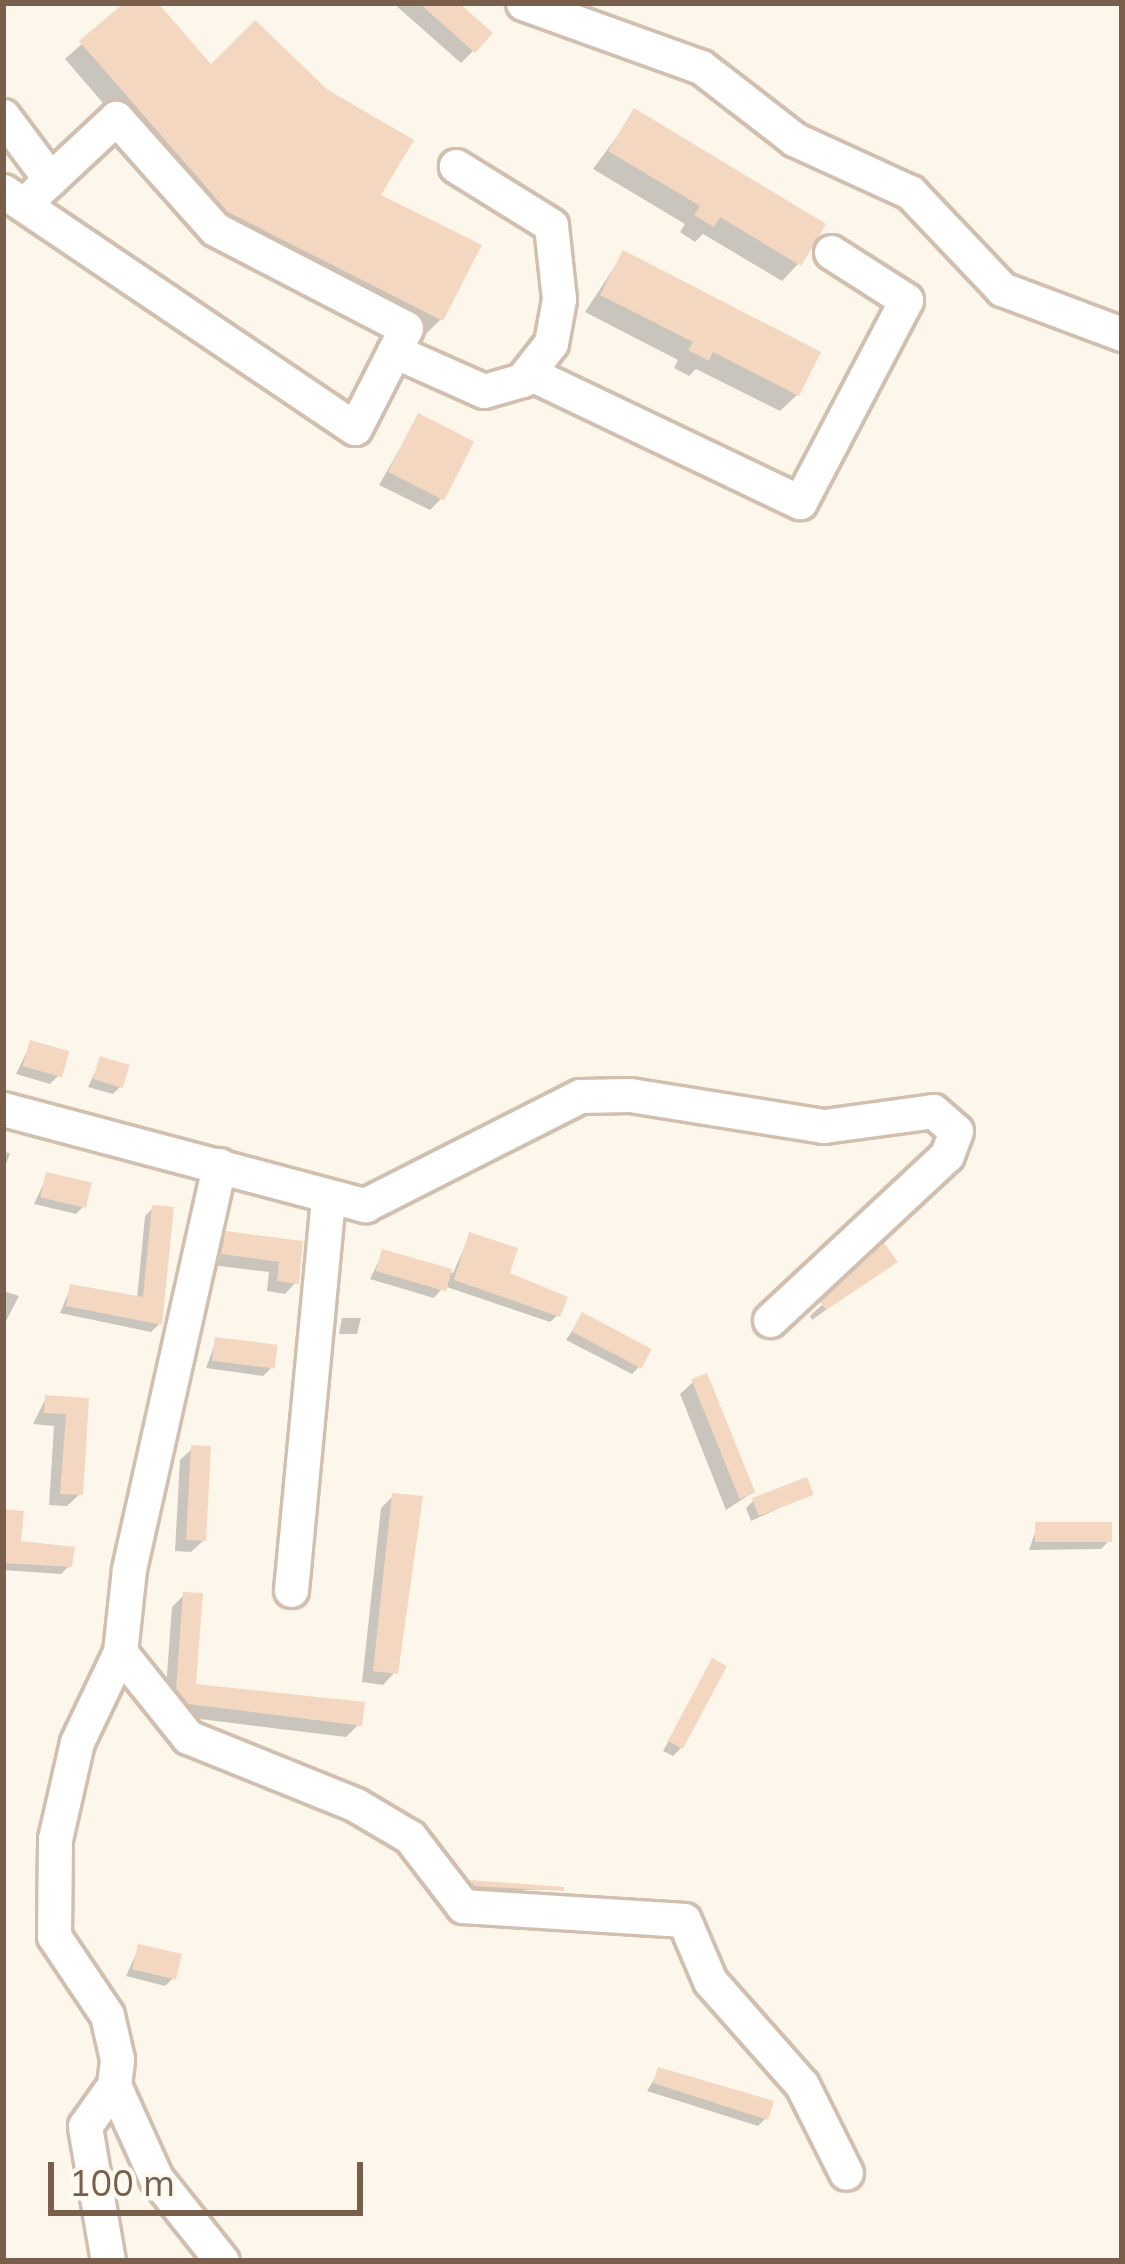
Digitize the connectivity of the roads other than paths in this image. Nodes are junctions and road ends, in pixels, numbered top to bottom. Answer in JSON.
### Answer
{"nodes":[{"id":1,"x":523,"y":3,"type":"edge"},
{"id":2,"x":3,"y":116,"type":"edge"},
{"id":3,"x":456,"y":166,"type":"dead end"},
{"id":4,"x":27,"y":190,"type":"edge"},
{"id":5,"x":831,"y":252,"type":"dead end"},
{"id":6,"x":1122,"y":334,"type":"edge"},
{"id":7,"x":394,"y":351,"type":"junction"},
{"id":8,"x":529,"y":373,"type":"junction"},
{"id":9,"x":3,"y":1109,"type":"edge"},
{"id":10,"x":219,"y":1165,"type":"junction"},
{"id":11,"x":328,"y":1198,"type":"junction"},
{"id":12,"x":770,"y":1320,"type":"dead end"},
{"id":13,"x":291,"y":1590,"type":"dead end"},
{"id":14,"x":120,"y":1652,"type":"junction"},
{"id":15,"x":114,"y":2085,"type":"junction"},
{"id":16,"x":846,"y":2173,"type":"dead end"},
{"id":17,"x":108,"y":2261,"type":"edge"},
{"id":18,"x":222,"y":2261,"type":"edge"}],
"edges":[{"from":1,"to":6,"type":"street"},
{"from":2,"to":4,"type":"street"},
{"from":3,"to":8,"type":"street"},
{"from":4,"to":7,"type":"street"},
{"from":4,"to":7,"type":"street"},
{"from":5,"to":8,"type":"street"},
{"from":7,"to":8,"type":"street"},
{"from":9,"to":10,"type":"street"},
{"from":10,"to":11,"type":"street"},
{"from":10,"to":14,"type":"street"},
{"from":11,"to":12,"type":"street"},
{"from":11,"to":13,"type":"street"},
{"from":14,"to":15,"type":"street"},
{"from":14,"to":16,"type":"street"},
{"from":15,"to":17,"type":"street"},
{"from":15,"to":18,"type":"street"}]}
